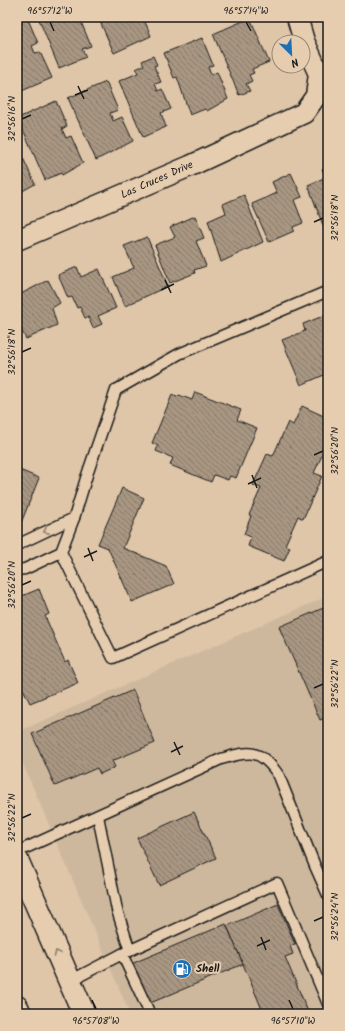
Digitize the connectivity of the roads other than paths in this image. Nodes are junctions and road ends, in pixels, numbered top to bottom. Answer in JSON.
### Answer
{"nodes":[{"id":1,"x":297,"y":17,"type":"edge"},
{"id":2,"x":17,"y":240,"type":"edge"},
{"id":3,"x":328,"y":291,"type":"edge"},
{"id":4,"x":74,"y":518,"type":"junction"},
{"id":5,"x":17,"y":545,"type":"edge"},
{"id":6,"x":61,"y":552,"type":"junction"},
{"id":7,"x":328,"y":561,"type":"edge"},
{"id":8,"x":17,"y":570,"type":"edge"},
{"id":9,"x":98,"y":816,"type":"junction"},
{"id":10,"x":17,"y":852,"type":"edge"},
{"id":11,"x":17,"y":860,"type":"edge"},
{"id":12,"x":328,"y":894,"type":"edge"},
{"id":13,"x":126,"y":952,"type":"junction"},
{"id":14,"x":70,"y":981,"type":"junction"},
{"id":15,"x":328,"y":1004,"type":"edge"},
{"id":16,"x":17,"y":1007,"type":"edge"},
{"id":17,"x":20,"y":1014,"type":"edge"},
{"id":18,"x":84,"y":1014,"type":"edge"},
{"id":19,"x":150,"y":1014,"type":"edge"}],
"edges":[{"from":1,"to":2,"type":"street","name":"Las Cruces Drive"},
{"from":3,"to":4,"type":"lane"},
{"from":4,"to":5,"type":"lane","one_way":true},
{"from":4,"to":6,"type":"lane"},
{"from":6,"to":7,"type":"lane"},
{"from":6,"to":8,"type":"lane"},
{"from":9,"to":10,"type":"lane"},
{"from":9,"to":12,"type":"lane"},
{"from":9,"to":13,"type":"lane"},
{"from":14,"to":11,"type":"main road","one_way":true},
{"from":13,"to":14,"type":"lane"},
{"from":13,"to":15,"type":"lane"},
{"from":13,"to":19,"type":"lane"},
{"from":14,"to":18,"type":"main road"},
{"from":16,"to":17,"type":"main road"}]}
